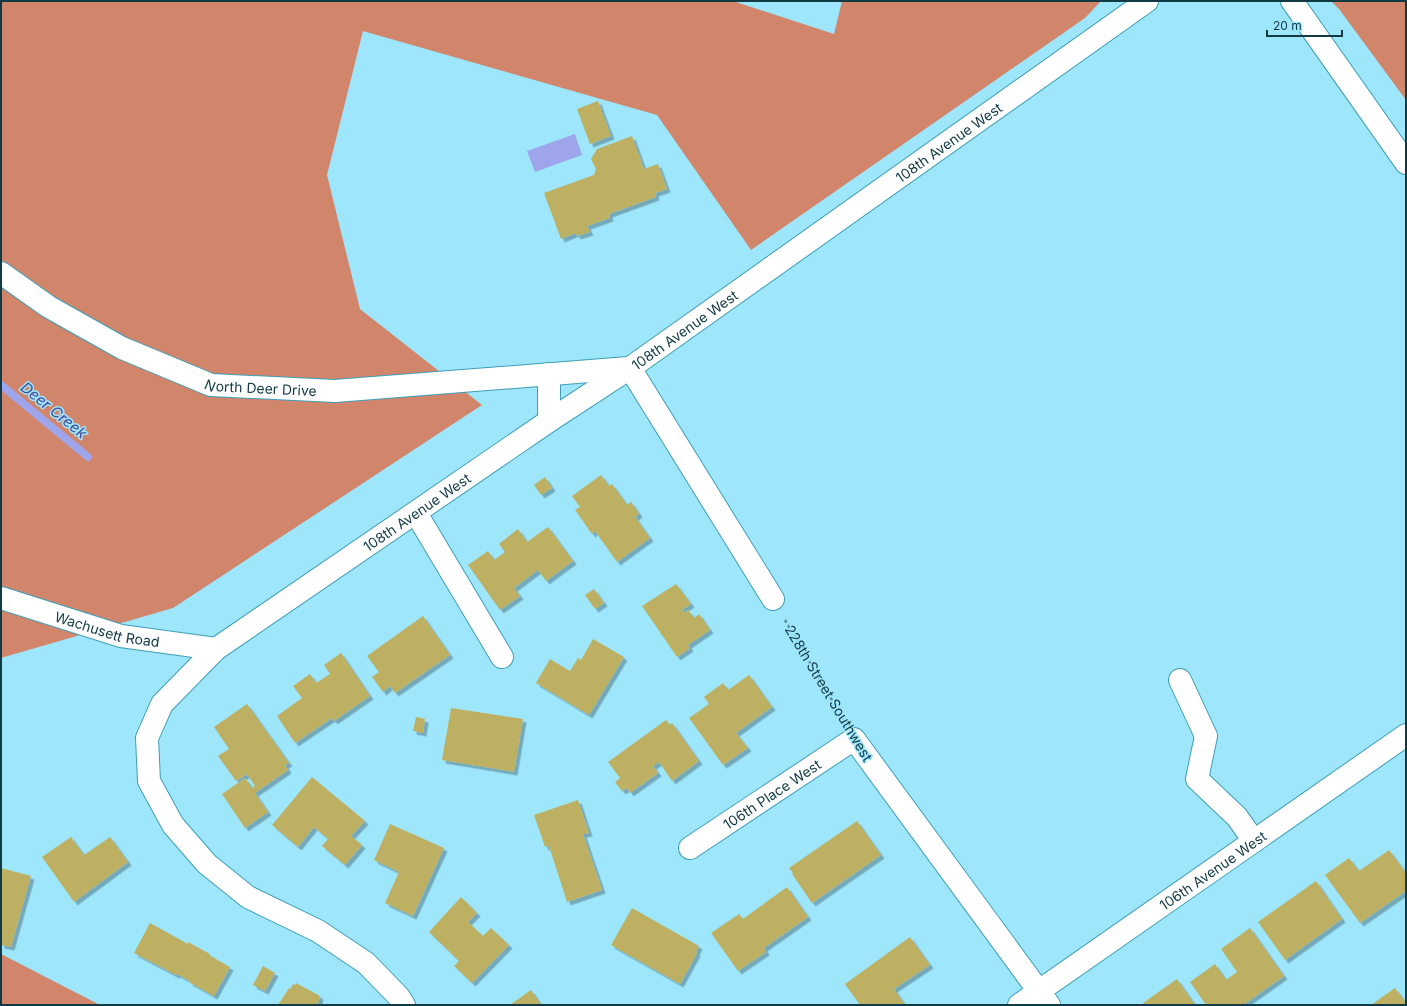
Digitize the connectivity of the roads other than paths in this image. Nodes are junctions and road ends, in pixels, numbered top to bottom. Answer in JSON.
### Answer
{"nodes":[{"id":1,"x":1147,"y":1,"type":"edge"},
{"id":2,"x":1292,"y":1,"type":"edge"},
{"id":3,"x":1406,"y":163,"type":"edge"},
{"id":4,"x":1,"y":273,"type":"edge"},
{"id":5,"x":630,"y":368,"type":"junction"},
{"id":6,"x":549,"y":374,"type":"junction"},
{"id":7,"x":549,"y":421,"type":"junction"},
{"id":8,"x":416,"y":513,"type":"junction"},
{"id":9,"x":1,"y":598,"type":"edge"},
{"id":10,"x":773,"y":600,"type":"road end"},
{"id":11,"x":216,"y":649,"type":"junction"},
{"id":12,"x":502,"y":657,"type":"dead end"},
{"id":13,"x":1180,"y":680,"type":"dead end"},
{"id":14,"x":1406,"y":735,"type":"edge"},
{"id":15,"x":854,"y":739,"type":"joint"},
{"id":16,"x":1254,"y":841,"type":"junction"},
{"id":17,"x":690,"y":848,"type":"dead end"},
{"id":18,"x":1044,"y":998,"type":"edge"},
{"id":19,"x":404,"y":1005,"type":"edge"},
{"id":20,"x":1019,"y":1005,"type":"edge"}],
"edges":[{"from":1,"to":5,"type":"street","name":"108th Avenue West"},
{"from":2,"to":3,"type":"street"},
{"from":4,"to":6,"type":"street","name":"North Deer Drive"},
{"from":5,"to":6,"type":"street","name":"North Deer Drive"},
{"from":5,"to":7,"type":"street","name":"108th Avenue West"},
{"from":5,"to":10,"type":"street"},
{"from":6,"to":7,"type":"street"},
{"from":7,"to":8,"type":"street","name":"108th Avenue West"},
{"from":8,"to":11,"type":"street","name":"108th Avenue West"},
{"from":8,"to":12,"type":"street"},
{"from":9,"to":11,"type":"street","name":"Wachusett Road"},
{"from":11,"to":19,"type":"street","name":"108th Avenue West"},
{"from":13,"to":16,"type":"street"},
{"from":14,"to":16,"type":"street","name":"106th Avenue West"},
{"from":15,"to":17,"type":"street","name":"106th Place West"},
{"from":15,"to":18,"type":"street","name":"228th Street Southwest"},
{"from":16,"to":18,"type":"street","name":"106th Avenue West"},
{"from":18,"to":20,"type":"street","name":"106th Avenue West"}]}
